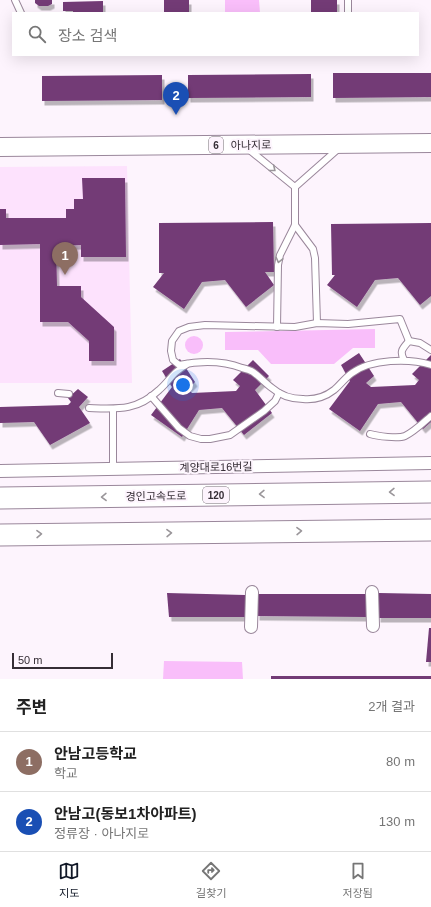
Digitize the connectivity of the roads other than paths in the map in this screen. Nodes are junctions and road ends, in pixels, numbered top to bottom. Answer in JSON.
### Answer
{"nodes":[{"id":1,"x":15,"y":0,"type":"edge"},
{"id":2,"x":348,"y":0,"type":"edge"},
{"id":3,"x":21,"y":12,"type":"edge"},
{"id":4,"x":348,"y":12,"type":"edge"},
{"id":5,"x":431,"y":143,"type":"edge"},
{"id":6,"x":343,"y":144,"type":"junction"},
{"id":7,"x":242,"y":145,"type":"junction"},
{"id":8,"x":0,"y":147,"type":"edge"},
{"id":9,"x":294,"y":186,"type":"junction"},
{"id":10,"x":295,"y":225,"type":"junction"},
{"id":11,"x":317,"y":323,"type":"junction"},
{"id":12,"x":277,"y":326,"type":"junction"},
{"id":13,"x":409,"y":341,"type":"junction"},
{"id":14,"x":431,"y":350,"type":"edge"},
{"id":15,"x":404,"y":360,"type":"junction"},
{"id":16,"x":188,"y":363,"type":"junction"},
{"id":17,"x":431,"y":365,"type":"edge"},
{"id":18,"x":279,"y":392,"type":"junction"},
{"id":19,"x":58,"y":393,"type":"dead end"},
{"id":20,"x":69,"y":394,"type":"dead end"},
{"id":21,"x":151,"y":396,"type":"junction"},
{"id":22,"x":90,"y":408,"type":"dead end"},
{"id":23,"x":113,"y":409,"type":"junction"},
{"id":24,"x":431,"y":416,"type":"edge"},
{"id":25,"x":370,"y":434,"type":"dead end"},
{"id":26,"x":431,"y":463,"type":"edge"},
{"id":27,"x":113,"y":469,"type":"junction"},
{"id":28,"x":0,"y":471,"type":"edge"},
{"id":29,"x":431,"y":492,"type":"edge"},
{"id":30,"x":0,"y":498,"type":"edge"},
{"id":31,"x":431,"y":530,"type":"edge"},
{"id":32,"x":0,"y":535,"type":"edge"},
{"id":33,"x":252,"y":592,"type":"dead end"},
{"id":34,"x":372,"y":592,"type":"dead end"},
{"id":35,"x":373,"y":626,"type":"dead end"},
{"id":36,"x":251,"y":627,"type":"dead end"}],
"edges":[{"from":1,"to":3,"type":"lane"},
{"from":2,"to":4,"type":"lane"},
{"from":5,"to":6,"type":"main road","name":"아나지로","number":"6"},
{"from":6,"to":7,"type":"main road","name":"아나지로","number":"6"},
{"from":6,"to":9,"type":"lane"},
{"from":7,"to":8,"type":"main road","name":"아나지로","number":"6"},
{"from":7,"to":9,"type":"lane","one_way":true},
{"from":9,"to":10,"type":"lane"},
{"from":10,"to":11,"type":"lane"},
{"from":10,"to":12,"type":"lane","one_way":true},
{"from":11,"to":12,"type":"lane"},
{"from":11,"to":13,"type":"lane"},
{"from":12,"to":16,"type":"lane"},
{"from":13,"to":14,"type":"lane"},
{"from":13,"to":15,"type":"lane"},
{"from":15,"to":17,"type":"lane"},
{"from":15,"to":18,"type":"lane"},
{"from":16,"to":18,"type":"lane"},
{"from":16,"to":21,"type":"lane"},
{"from":18,"to":21,"type":"lane"},
{"from":19,"to":20,"type":"lane"},
{"from":21,"to":23,"type":"lane"},
{"from":22,"to":23,"type":"lane"},
{"from":23,"to":27,"type":"lane"},
{"from":24,"to":25,"type":"lane"},
{"from":26,"to":27,"type":"street","name":"계양대로16번길"},
{"from":27,"to":28,"type":"street","name":"계양대로16번길"},
{"from":29,"to":30,"type":"highway","name":"경인고속도로","number":"120","one_way":true},
{"from":32,"to":31,"type":"highway","one_way":true},
{"from":33,"to":36,"type":"street"},
{"from":34,"to":35,"type":"street"}]}
